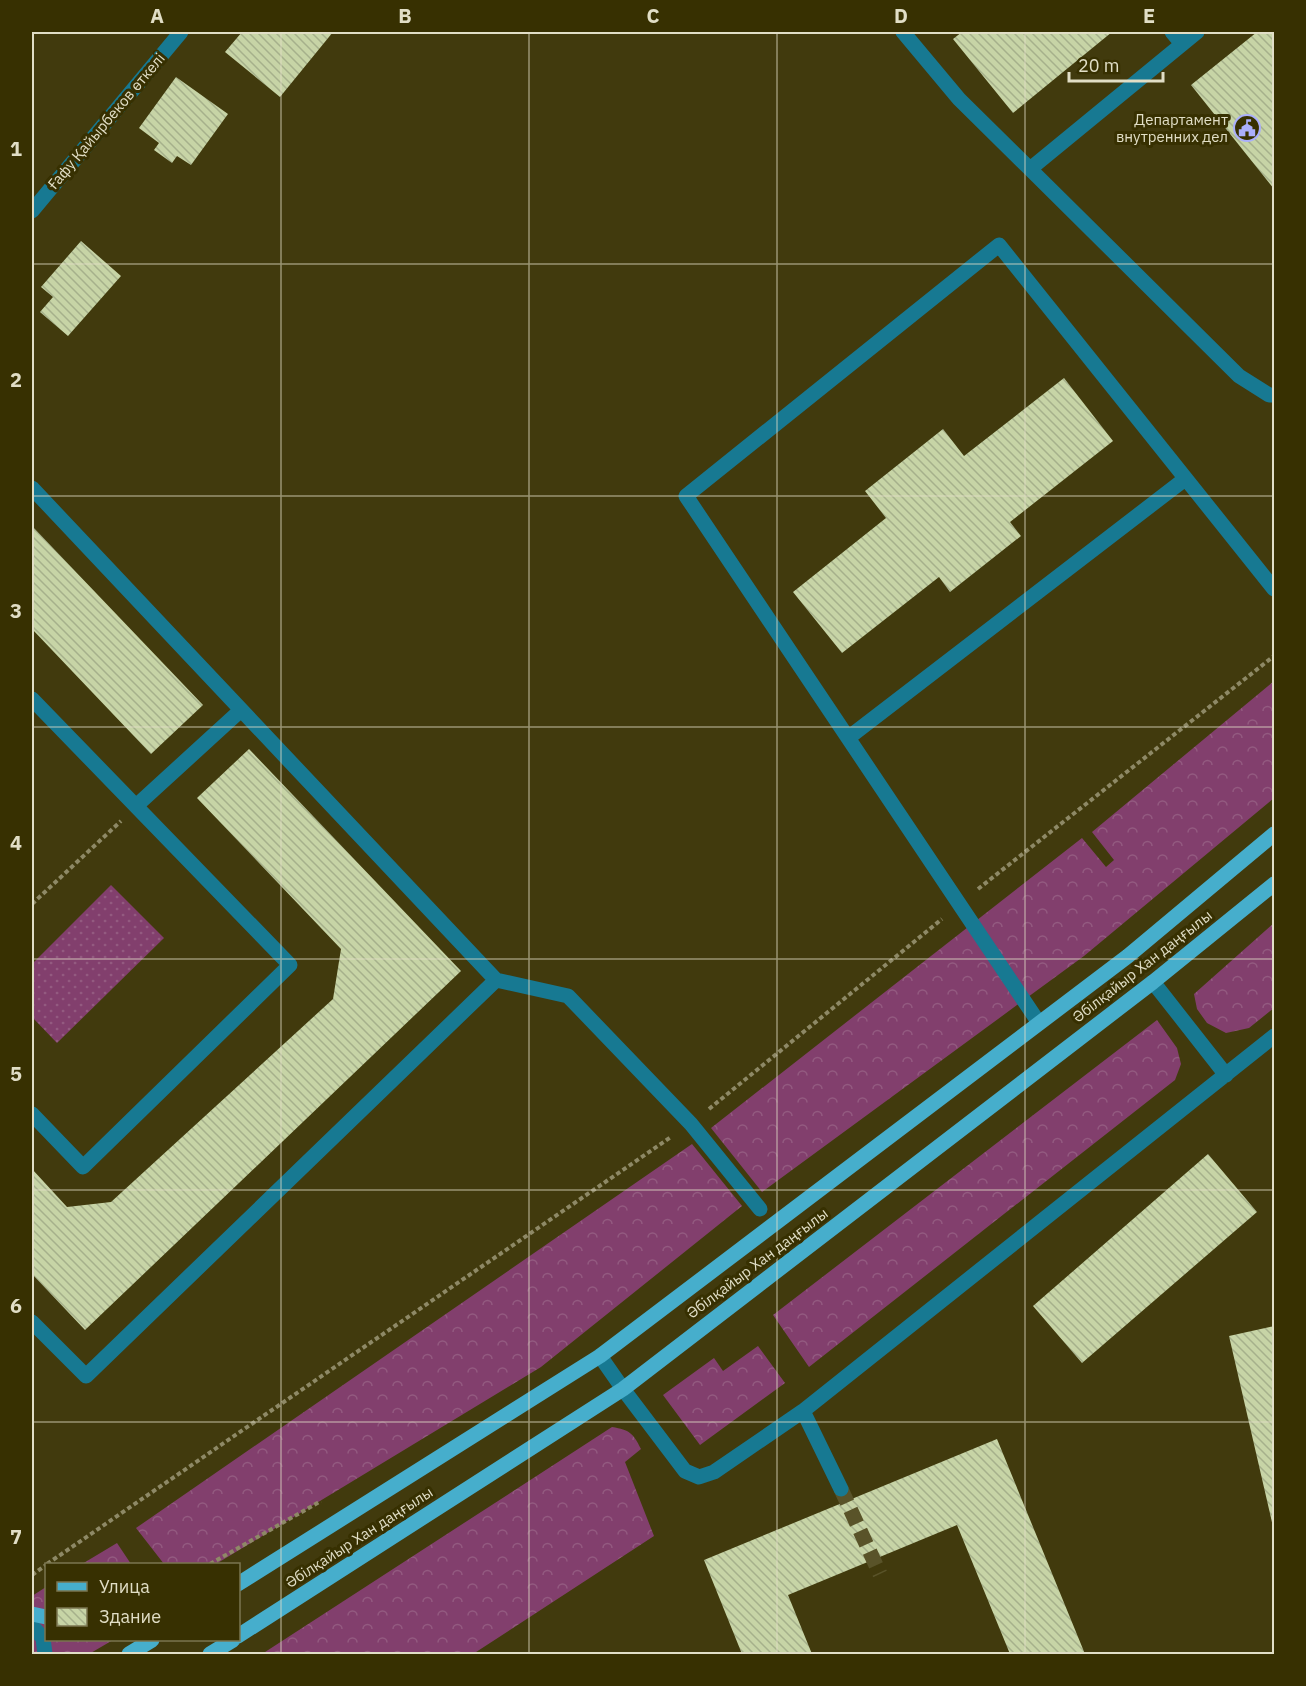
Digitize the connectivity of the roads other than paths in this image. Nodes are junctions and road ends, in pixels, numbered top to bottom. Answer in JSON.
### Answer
{"nodes":[{"id":1,"x":181,"y":32,"type":"edge"},
{"id":2,"x":903,"y":32,"type":"edge"},
{"id":3,"x":1172,"y":32,"type":"edge"},
{"id":4,"x":1197,"y":32,"type":"edge"},
{"id":5,"x":1182,"y":44,"type":"junction"},
{"id":6,"x":1030,"y":169,"type":"junction"},
{"id":7,"x":32,"y":212,"type":"edge"},
{"id":8,"x":1275,"y":395,"type":"edge"},
{"id":9,"x":1185,"y":479,"type":"junction"},
{"id":10,"x":32,"y":488,"type":"edge"},
{"id":11,"x":1275,"y":589,"type":"edge"},
{"id":12,"x":32,"y":699,"type":"edge"},
{"id":13,"x":242,"y":710,"type":"junction"},
{"id":14,"x":848,"y":738,"type":"junction"},
{"id":15,"x":136,"y":806,"type":"junction"},
{"id":16,"x":1275,"y":834,"type":"edge"},
{"id":17,"x":1275,"y":884,"type":"edge"},
{"id":18,"x":496,"y":980,"type":"junction"},
{"id":19,"x":1153,"y":982,"type":"junction"},
{"id":20,"x":1039,"y":1023,"type":"junction"},
{"id":21,"x":1275,"y":1036,"type":"edge"},
{"id":22,"x":1226,"y":1075,"type":"junction"},
{"id":23,"x":32,"y":1114,"type":"edge"},
{"id":24,"x":760,"y":1209,"type":"dead end"},
{"id":25,"x":32,"y":1322,"type":"edge"},
{"id":26,"x":600,"y":1356,"type":"junction"},
{"id":27,"x":623,"y":1389,"type":"junction"},
{"id":28,"x":803,"y":1411,"type":"junction"},
{"id":29,"x":841,"y":1489,"type":"tunnel mouth"},
{"id":30,"x":240,"y":1583,"type":"edge"},
{"id":31,"x":32,"y":1626,"type":"edge"},
{"id":32,"x":240,"y":1635,"type":"edge"},
{"id":33,"x":150,"y":1641,"type":"edge"},
{"id":34,"x":232,"y":1641,"type":"edge"},
{"id":35,"x":45,"y":1654,"type":"edge"},
{"id":36,"x":129,"y":1654,"type":"edge"},
{"id":37,"x":210,"y":1654,"type":"edge"}],
"edges":[{"from":1,"to":7,"type":"street","name":"Ғафу Қайырбеков өткелі"},
{"from":2,"to":6,"type":"street"},
{"from":3,"to":5,"type":"street"},
{"from":4,"to":5,"type":"street"},
{"from":5,"to":6,"type":"street"},
{"from":6,"to":8,"type":"street"},
{"from":9,"to":11,"type":"street"},
{"from":9,"to":14,"type":"street"},
{"from":9,"to":14,"type":"street"},
{"from":10,"to":13,"type":"street"},
{"from":12,"to":15,"type":"street"},
{"from":13,"to":15,"type":"street"},
{"from":13,"to":18,"type":"street"},
{"from":14,"to":20,"type":"street"},
{"from":15,"to":23,"type":"street"},
{"from":16,"to":20,"type":"main road","name":"Әбілқайыр Хан даңғылы"},
{"from":17,"to":19,"type":"main road","name":"Әбілқайыр Хан даңғылы"},
{"from":18,"to":24,"type":"street"},
{"from":18,"to":25,"type":"street"},
{"from":19,"to":22,"type":"street"},
{"from":19,"to":27,"type":"main road","name":"Әбілқайыр Хан даңғылы"},
{"from":20,"to":26,"type":"main road","name":"Әбілқайыр Хан даңғылы"},
{"from":21,"to":22,"type":"street"},
{"from":22,"to":28,"type":"street"},
{"from":26,"to":27,"type":"street"},
{"from":26,"to":30,"type":"main road","name":"Әбілқайыр Хан даңғылы"},
{"from":27,"to":28,"type":"street"},
{"from":27,"to":32,"type":"main road","name":"Әбілқайыр Хан даңғылы"},
{"from":28,"to":29,"type":"street"},
{"from":31,"to":35,"type":"street"},
{"from":33,"to":36,"type":"main road"},
{"from":34,"to":37,"type":"main road"}]}
